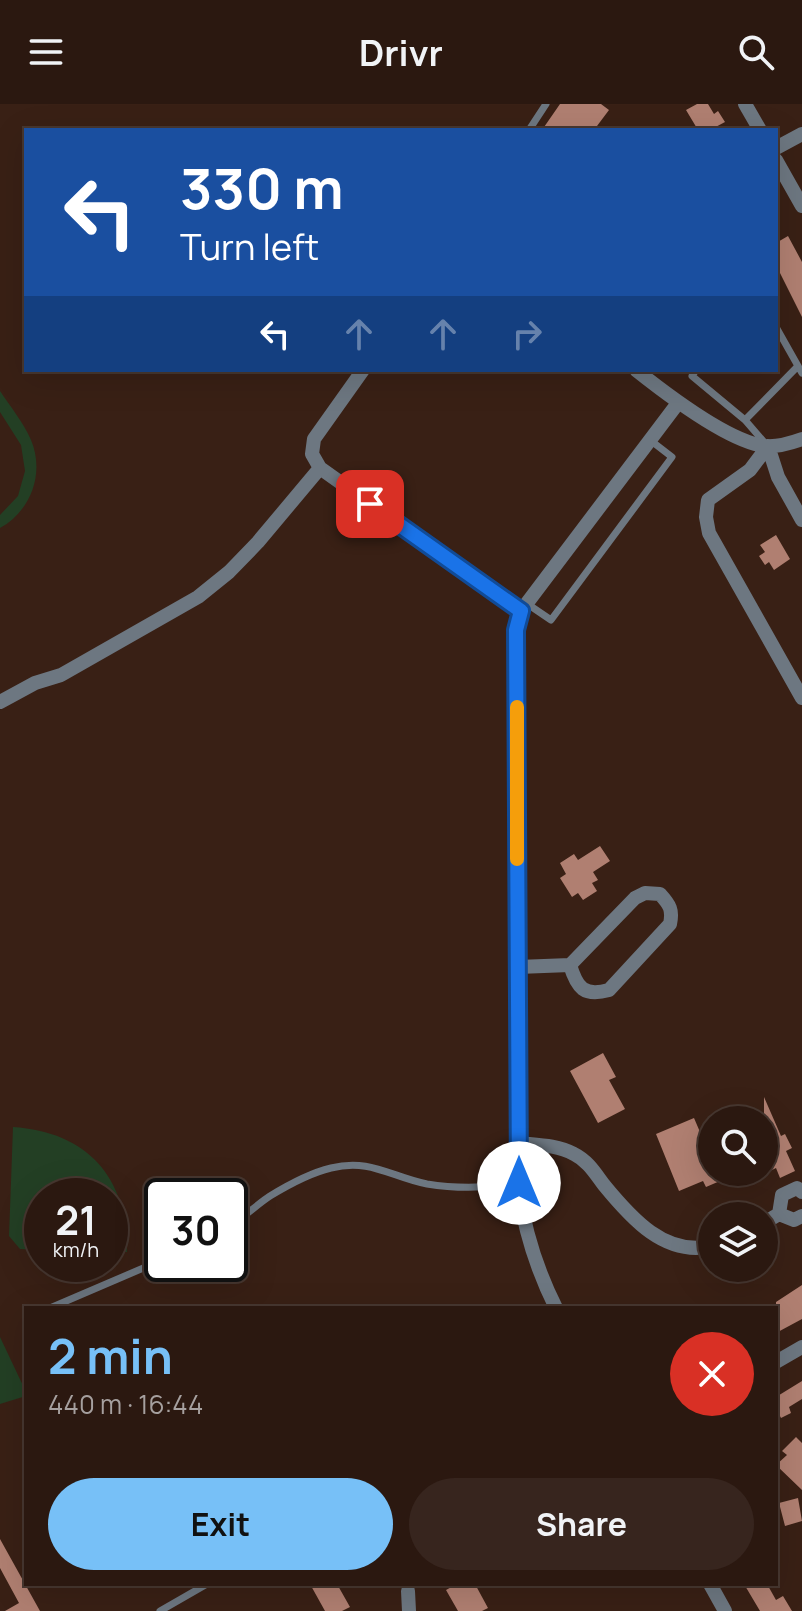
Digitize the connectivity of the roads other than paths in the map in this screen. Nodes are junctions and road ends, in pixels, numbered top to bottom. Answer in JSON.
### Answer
{"nodes":[{"id":1,"x":546,"y":104,"type":"edge"},
{"id":2,"x":745,"y":104,"type":"edge"},
{"id":3,"x":530,"y":128,"type":"edge"},
{"id":4,"x":759,"y":128,"type":"edge"},
{"id":5,"x":802,"y":134,"type":"edge"},
{"id":6,"x":778,"y":147,"type":"edge"},
{"id":7,"x":778,"y":164,"type":"edge"},
{"id":8,"x":802,"y":206,"type":"edge"},
{"id":9,"x":778,"y":331,"type":"edge"},
{"id":10,"x":800,"y":370,"type":"edge"},
{"id":11,"x":362,"y":372,"type":"edge"},
{"id":12,"x":639,"y":372,"type":"edge"},
{"id":13,"x":695,"y":372,"type":"edge"},
{"id":14,"x":678,"y":403,"type":"junction"},
{"id":15,"x":745,"y":420,"type":"junction"},
{"id":16,"x":802,"y":439,"type":"edge"},
{"id":17,"x":650,"y":440,"type":"junction"},
{"id":18,"x":768,"y":446,"type":"junction"},
{"id":19,"x":320,"y":468,"type":"junction"},
{"id":20,"x":802,"y":520,"type":"edge"},
{"id":21,"x":524,"y":607,"type":"junction"},
{"id":22,"x":802,"y":698,"type":"edge"},
{"id":23,"x":0,"y":702,"type":"edge"},
{"id":24,"x":570,"y":965,"type":"junction"},
{"id":25,"x":518,"y":967,"type":"junction"},
{"id":26,"x":519,"y":1143,"type":"junction"},
{"id":27,"x":519,"y":1183,"type":"junction"},
{"id":28,"x":802,"y":1192,"type":"edge"},
{"id":29,"x":248,"y":1212,"type":"edge"},
{"id":30,"x":779,"y":1214,"type":"joint"},
{"id":31,"x":802,"y":1216,"type":"edge"},
{"id":32,"x":698,"y":1249,"type":"edge"},
{"id":33,"x":144,"y":1268,"type":"edge"},
{"id":34,"x":55,"y":1306,"type":"edge"},
{"id":35,"x":555,"y":1306,"type":"edge"},
{"id":36,"x":802,"y":1347,"type":"edge"},
{"id":37,"x":778,"y":1361,"type":"edge"},
{"id":38,"x":204,"y":1586,"type":"edge"},
{"id":39,"x":711,"y":1586,"type":"edge"},
{"id":40,"x":408,"y":1591,"type":"dead end"},
{"id":41,"x":160,"y":1611,"type":"edge"},
{"id":42,"x":409,"y":1611,"type":"edge"},
{"id":43,"x":725,"y":1611,"type":"edge"}],
"edges":[{"from":1,"to":3,"type":"lane"},
{"from":2,"to":4,"type":"street"},
{"from":5,"to":6,"type":"street"},
{"from":7,"to":8,"type":"street"},
{"from":9,"to":10,"type":"lane"},
{"from":10,"to":15,"type":"lane"},
{"from":11,"to":19,"type":"street"},
{"from":12,"to":14,"type":"street"},
{"from":13,"to":15,"type":"lane"},
{"from":14,"to":17,"type":"street"},
{"from":14,"to":18,"type":"street"},
{"from":15,"to":18,"type":"lane"},
{"from":16,"to":18,"type":"street"},
{"from":17,"to":21,"type":"street"},
{"from":17,"to":21,"type":"lane"},
{"from":18,"to":20,"type":"street"},
{"from":18,"to":22,"type":"street"},
{"from":19,"to":21,"type":"street"},
{"from":19,"to":23,"type":"street"},
{"from":21,"to":25,"type":"street"},
{"from":24,"to":24,"type":"street"},
{"from":24,"to":25,"type":"street"},
{"from":25,"to":26,"type":"street"},
{"from":26,"to":27,"type":"street"},
{"from":26,"to":32,"type":"street"},
{"from":27,"to":29,"type":"lane"},
{"from":27,"to":35,"type":"street"},
{"from":28,"to":30,"type":"street"},
{"from":30,"to":31,"type":"street"},
{"from":33,"to":34,"type":"lane"},
{"from":36,"to":37,"type":"street"},
{"from":38,"to":41,"type":"lane"},
{"from":39,"to":43,"type":"street"},
{"from":40,"to":42,"type":"street"}]}
